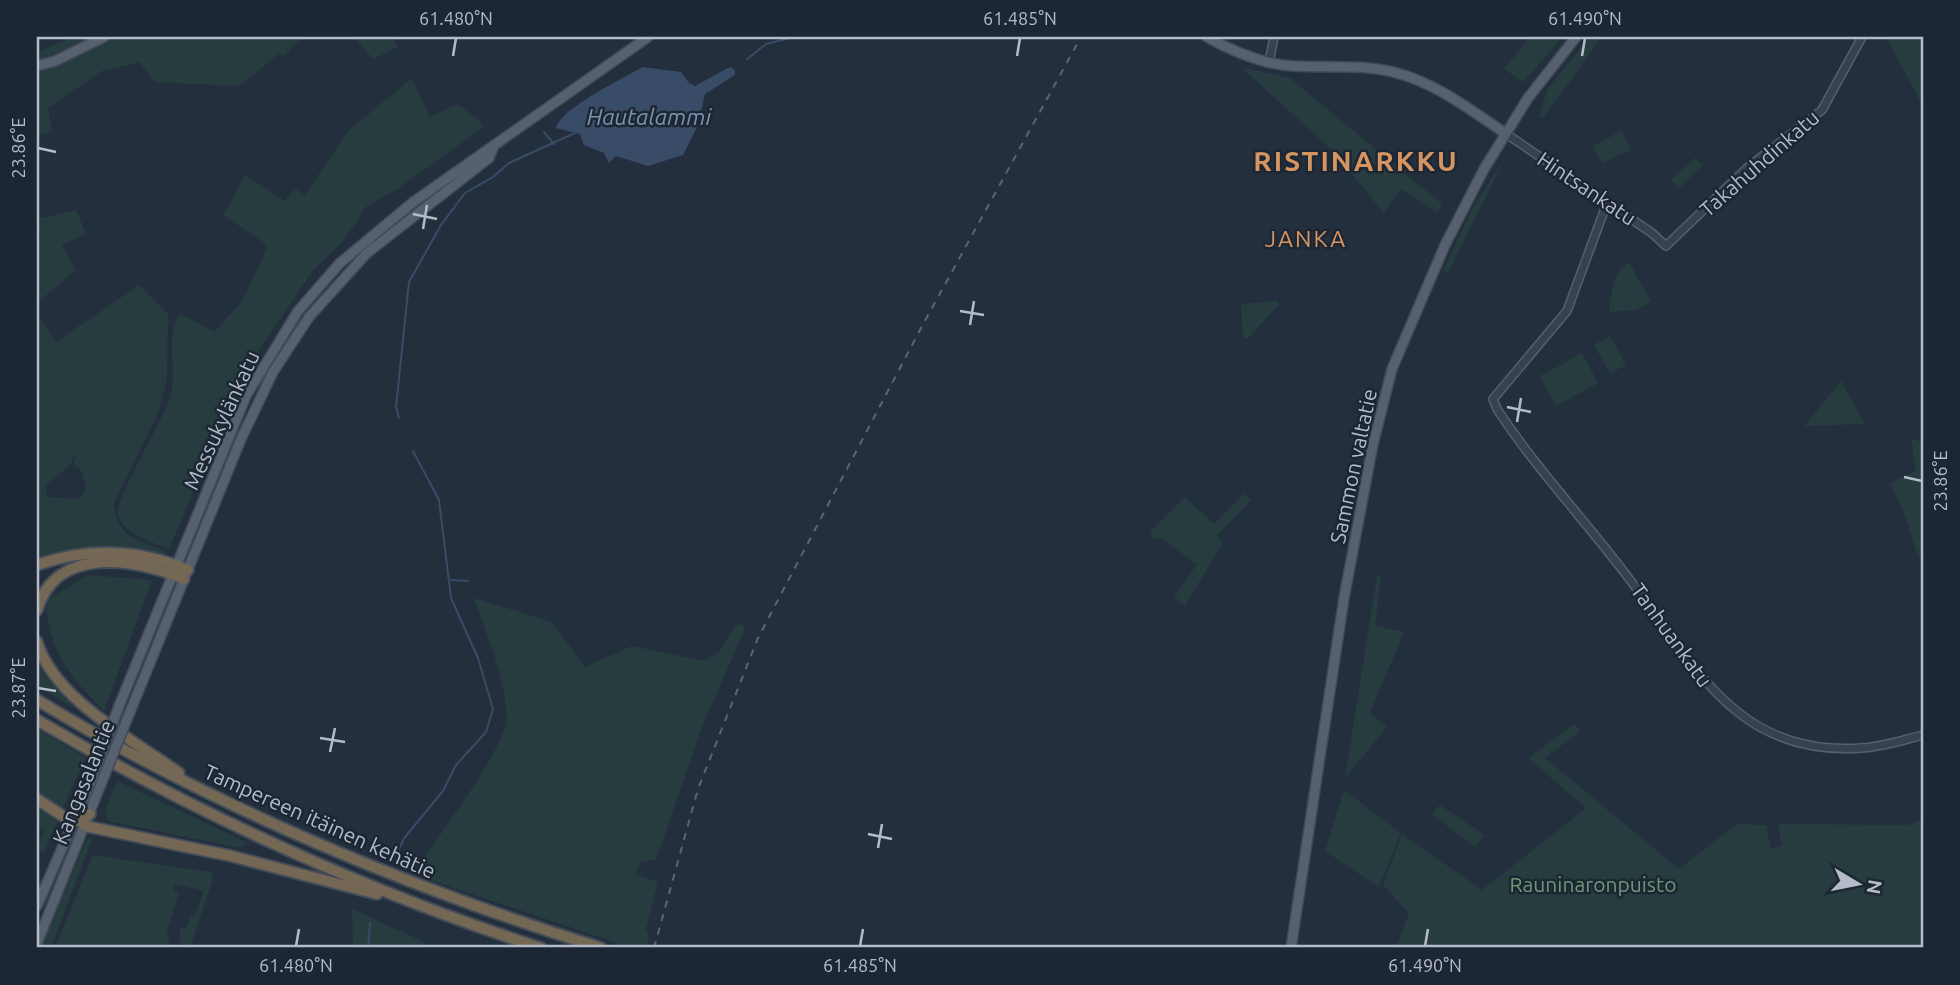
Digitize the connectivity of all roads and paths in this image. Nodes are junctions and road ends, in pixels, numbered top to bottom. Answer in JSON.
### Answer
{"nodes":[{"id":1,"x":104,"y":37,"type":"edge"},
{"id":2,"x":648,"y":37,"type":"edge"},
{"id":3,"x":1207,"y":37,"type":"edge"},
{"id":4,"x":1274,"y":37,"type":"edge"},
{"id":5,"x":1576,"y":37,"type":"edge"},
{"id":6,"x":1862,"y":37,"type":"edge"},
{"id":7,"x":1269,"y":62,"type":"junction"},
{"id":8,"x":37,"y":66,"type":"edge"},
{"id":9,"x":1505,"y":133,"type":"junction"},
{"id":10,"x":1607,"y":203,"type":"junction"},
{"id":11,"x":1667,"y":246,"type":"joint"},
{"id":12,"x":37,"y":565,"type":"edge"},
{"id":13,"x":181,"y":572,"type":"junction"},
{"id":14,"x":37,"y":610,"type":"edge"},
{"id":15,"x":37,"y":642,"type":"edge"},
{"id":16,"x":37,"y":700,"type":"edge"},
{"id":17,"x":119,"y":706,"type":"joint"},
{"id":18,"x":130,"y":712,"type":"joint"},
{"id":19,"x":37,"y":720,"type":"edge"},
{"id":20,"x":1923,"y":735,"type":"edge"},
{"id":21,"x":213,"y":796,"type":"junction"},
{"id":22,"x":37,"y":799,"type":"edge"},
{"id":23,"x":80,"y":803,"type":"joint"},
{"id":24,"x":82,"y":820,"type":"junction"},
{"id":25,"x":413,"y":903,"type":"junction"},
{"id":26,"x":37,"y":906,"type":"edge"},
{"id":27,"x":40,"y":927,"type":"edge"},
{"id":28,"x":37,"y":943,"type":"edge"},
{"id":29,"x":541,"y":948,"type":"edge"},
{"id":30,"x":601,"y":948,"type":"edge"},
{"id":31,"x":1291,"y":948,"type":"edge"}],
"edges":[{"from":1,"to":8,"type":"main road"},
{"from":2,"to":13,"type":"main road","name":"Messukylänkatu"},
{"from":3,"to":7,"type":"main road"},
{"from":4,"to":7,"type":"street"},
{"from":5,"to":9,"type":"main road","name":"Sammon valtatie"},
{"from":6,"to":11,"type":"street","name":"Takahuhdinkatu"},
{"from":7,"to":9,"type":"main road"},
{"from":9,"to":10,"type":"street","name":"Hintsankatu"},
{"from":9,"to":31,"type":"main road","name":"Sammon valtatie"},
{"from":10,"to":11,"type":"street","name":"Hintsankatu"},
{"from":10,"to":20,"type":"street","name":"Tanhuankatu"},
{"from":12,"to":13,"type":"highway"},
{"from":13,"to":14,"type":"highway"},
{"from":13,"to":17,"type":"main road","name":"Messukylänkatu"},
{"from":13,"to":18,"type":"main road","name":"Messukylänkatu"},
{"from":15,"to":21,"type":"highway"},
{"from":16,"to":21,"type":"highway","name":"Tampereen itäinen kehätie"},
{"from":17,"to":23,"type":"main road","name":"Kangasalantie","bridge":true},
{"from":18,"to":24,"type":"main road","name":"Kangasalantie","bridge":true},
{"from":19,"to":25,"type":"highway","name":"Tampereen itäinen kehätie"},
{"from":21,"to":30,"type":"highway","name":"Tampereen itäinen kehätie"},
{"from":22,"to":24,"type":"highway"},
{"from":23,"to":24,"type":"highway"},
{"from":24,"to":25,"type":"highway"},
{"from":24,"to":26,"type":"main road","name":"Kangasalantie"},
{"from":24,"to":27,"type":"main road","name":"Kangasalantie"},
{"from":25,"to":29,"type":"highway","name":"Tampereen itäinen kehätie"},
{"from":27,"to":28,"type":"main road","name":"Kangasalantie"}]}
